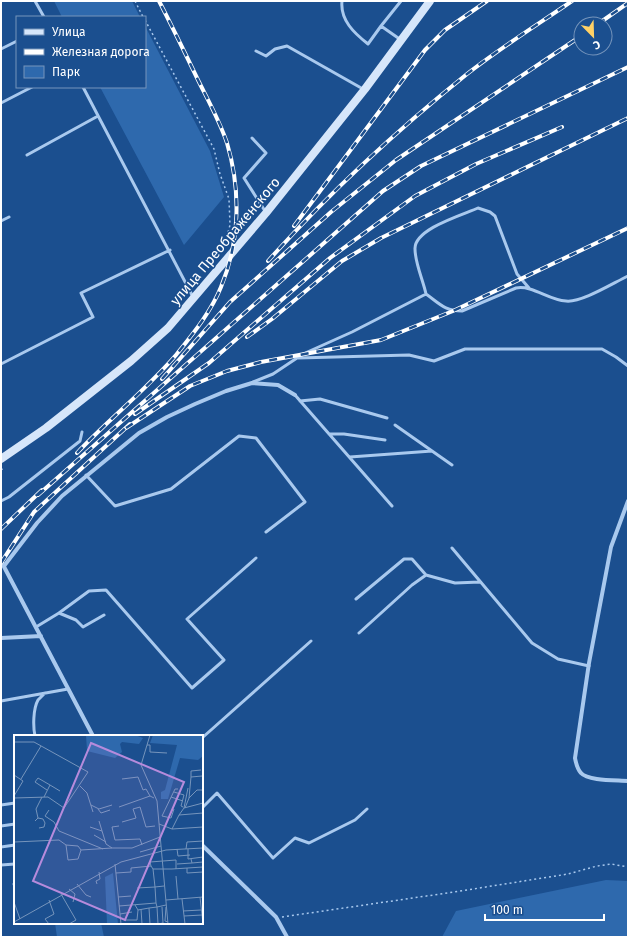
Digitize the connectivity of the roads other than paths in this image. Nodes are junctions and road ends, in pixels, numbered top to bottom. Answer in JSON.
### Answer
{"nodes":[{"id":1,"x":35,"y":1,"type":"edge"},
{"id":2,"x":342,"y":1,"type":"edge"},
{"id":3,"x":401,"y":1,"type":"edge"},
{"id":4,"x":430,"y":1,"type":"edge"},
{"id":5,"x":43,"y":16,"type":"edge"},
{"id":6,"x":381,"y":26,"type":"junction"},
{"id":7,"x":401,"y":40,"type":"junction"},
{"id":8,"x":16,"y":41,"type":"edge"},
{"id":9,"x":1,"y":49,"type":"edge"},
{"id":10,"x":256,"y":51,"type":"dead end"},
{"id":11,"x":30,"y":88,"type":"edge"},
{"id":12,"x":84,"y":88,"type":"edge"},
{"id":13,"x":365,"y":89,"type":"junction"},
{"id":14,"x":1,"y":103,"type":"edge"},
{"id":15,"x":98,"y":116,"type":"junction"},
{"id":16,"x":252,"y":138,"type":"dead end"},
{"id":17,"x":27,"y":155,"type":"dead end"},
{"id":18,"x":266,"y":213,"type":"junction"},
{"id":19,"x":9,"y":217,"type":"dead end"},
{"id":20,"x":1,"y":221,"type":"edge"},
{"id":21,"x":170,"y":250,"type":"junction"},
{"id":22,"x":628,"y":276,"type":"edge"},
{"id":23,"x":530,"y":289,"type":"junction"},
{"id":24,"x":426,"y":294,"type":"junction"},
{"id":25,"x":194,"y":298,"type":"junction"},
{"id":26,"x":298,"y":358,"type":"junction"},
{"id":27,"x":1,"y":364,"type":"edge"},
{"id":28,"x":628,"y":366,"type":"edge"},
{"id":29,"x":252,"y":383,"type":"junction"},
{"id":30,"x":295,"y":395,"type":"joint"},
{"id":31,"x":300,"y":401,"type":"junction"},
{"id":32,"x":386,"y":418,"type":"dead end"},
{"id":33,"x":395,"y":426,"type":"dead end"},
{"id":34,"x":82,"y":432,"type":"dead end"},
{"id":35,"x":329,"y":434,"type":"junction"},
{"id":36,"x":385,"y":440,"type":"dead end"},
{"id":37,"x":432,"y":451,"type":"junction"},
{"id":38,"x":350,"y":457,"type":"junction"},
{"id":39,"x":1,"y":459,"type":"edge"},
{"id":40,"x":452,"y":465,"type":"dead end"},
{"id":41,"x":86,"y":475,"type":"junction"},
{"id":42,"x":1,"y":501,"type":"edge"},
{"id":43,"x":628,"y":501,"type":"edge"},
{"id":44,"x":392,"y":506,"type":"dead end"},
{"id":45,"x":266,"y":532,"type":"dead end"},
{"id":46,"x":452,"y":548,"type":"dead end"},
{"id":47,"x":256,"y":558,"type":"dead end"},
{"id":48,"x":1,"y":561,"type":"edge"},
{"id":49,"x":4,"y":566,"type":"junction"},
{"id":50,"x":426,"y":575,"type":"junction"},
{"id":51,"x":480,"y":582,"type":"junction"},
{"id":52,"x":356,"y":599,"type":"dead end"},
{"id":53,"x":59,"y":613,"type":"junction"},
{"id":54,"x":104,"y":615,"type":"dead end"},
{"id":55,"x":36,"y":627,"type":"junction"},
{"id":56,"x":359,"y":632,"type":"dead end"},
{"id":57,"x":41,"y":636,"type":"junction"},
{"id":58,"x":1,"y":638,"type":"edge"},
{"id":59,"x":311,"y":641,"type":"dead end"},
{"id":60,"x":589,"y":666,"type":"junction"},
{"id":61,"x":68,"y":689,"type":"junction"},
{"id":62,"x":46,"y":693,"type":"junction"},
{"id":63,"x":1,"y":701,"type":"edge"},
{"id":64,"x":35,"y":735,"type":"edge"},
{"id":65,"x":92,"y":735,"type":"edge"},
{"id":66,"x":203,"y":737,"type":"edge"},
{"id":67,"x":628,"y":781,"type":"edge"},
{"id":68,"x":14,"y":803,"type":"edge"},
{"id":69,"x":1,"y":805,"type":"edge"},
{"id":70,"x":203,"y":807,"type":"edge"},
{"id":71,"x":368,"y":808,"type":"dead end"},
{"id":72,"x":14,"y":824,"type":"edge"},
{"id":73,"x":1,"y":826,"type":"edge"},
{"id":74,"x":14,"y":845,"type":"edge"},
{"id":75,"x":203,"y":846,"type":"edge"},
{"id":76,"x":1,"y":847,"type":"edge"},
{"id":77,"x":14,"y":864,"type":"edge"},
{"id":78,"x":1,"y":865,"type":"edge"},
{"id":79,"x":288,"y":937,"type":"edge"}],
"edges":[{"from":1,"to":5,"type":"lane"},
{"from":2,"to":6,"type":"lane"},
{"from":3,"to":6,"type":"lane"},
{"from":4,"to":7,"type":"street","name":"улица Преображенского"},
{"from":6,"to":7,"type":"lane"},
{"from":7,"to":13,"type":"street","name":"улица Преображенского"},
{"from":8,"to":9,"type":"lane"},
{"from":10,"to":13,"type":"lane"},
{"from":11,"to":14,"type":"lane"},
{"from":12,"to":15,"type":"lane"},
{"from":13,"to":18,"type":"street","name":"улица Преображенского"},
{"from":15,"to":17,"type":"lane"},
{"from":15,"to":21,"type":"lane"},
{"from":16,"to":18,"type":"lane"},
{"from":18,"to":25,"type":"street","name":"улица Преображенского"},
{"from":19,"to":20,"type":"lane"},
{"from":21,"to":25,"type":"lane"},
{"from":21,"to":27,"type":"lane"},
{"from":22,"to":23,"type":"lane"},
{"from":23,"to":24,"type":"lane"},
{"from":23,"to":24,"type":"lane"},
{"from":24,"to":26,"type":"lane"},
{"from":25,"to":39,"type":"street","name":"улица Преображенского"},
{"from":26,"to":28,"type":"lane"},
{"from":26,"to":29,"type":"lane"},
{"from":29,"to":30,"type":"street"},
{"from":29,"to":41,"type":"street"},
{"from":30,"to":31,"type":"lane"},
{"from":31,"to":32,"type":"lane"},
{"from":31,"to":35,"type":"lane"},
{"from":33,"to":37,"type":"lane"},
{"from":34,"to":42,"type":"lane"},
{"from":35,"to":36,"type":"lane"},
{"from":35,"to":38,"type":"lane"},
{"from":37,"to":38,"type":"lane"},
{"from":37,"to":40,"type":"lane"},
{"from":38,"to":44,"type":"lane"},
{"from":41,"to":45,"type":"lane"},
{"from":41,"to":49,"type":"street"},
{"from":43,"to":60,"type":"street"},
{"from":46,"to":51,"type":"lane"},
{"from":47,"to":53,"type":"lane"},
{"from":48,"to":49,"type":"street"},
{"from":49,"to":55,"type":"street"},
{"from":50,"to":51,"type":"lane"},
{"from":50,"to":52,"type":"lane"},
{"from":50,"to":56,"type":"lane"},
{"from":51,"to":60,"type":"lane"},
{"from":53,"to":54,"type":"lane"},
{"from":53,"to":55,"type":"lane"},
{"from":55,"to":57,"type":"street"},
{"from":57,"to":58,"type":"street"},
{"from":57,"to":61,"type":"street"},
{"from":59,"to":66,"type":"lane"},
{"from":60,"to":67,"type":"street"},
{"from":61,"to":62,"type":"lane"},
{"from":61,"to":65,"type":"street"},
{"from":62,"to":63,"type":"lane"},
{"from":62,"to":64,"type":"lane"},
{"from":68,"to":69,"type":"lane"},
{"from":70,"to":71,"type":"lane"},
{"from":72,"to":73,"type":"lane"},
{"from":74,"to":76,"type":"lane"},
{"from":75,"to":79,"type":"street"},
{"from":77,"to":78,"type":"lane"}]}
